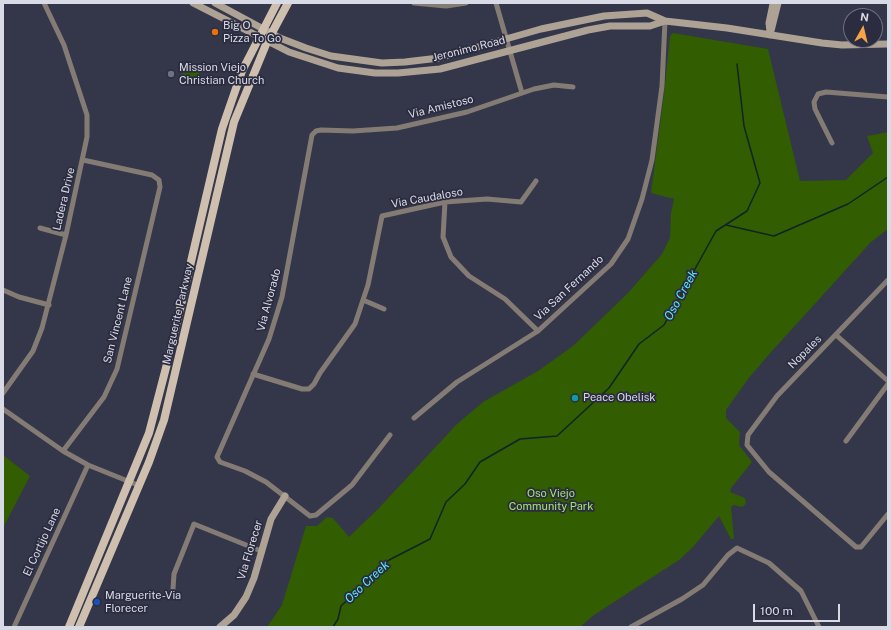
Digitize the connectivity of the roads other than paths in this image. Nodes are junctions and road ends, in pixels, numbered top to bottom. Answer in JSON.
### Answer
{"nodes":[{"id":1,"x":44,"y":3,"type":"edge"},
{"id":2,"x":193,"y":3,"type":"edge"},
{"id":3,"x":215,"y":3,"type":"edge"},
{"id":4,"x":277,"y":3,"type":"edge"},
{"id":5,"x":288,"y":3,"type":"edge"},
{"id":6,"x":414,"y":3,"type":"edge"},
{"id":7,"x":466,"y":3,"type":"edge"},
{"id":8,"x":496,"y":3,"type":"edge"},
{"id":9,"x":773,"y":3,"type":"edge"},
{"id":10,"x":778,"y":3,"type":"edge"},
{"id":11,"x":665,"y":21,"type":"junction"},
{"id":12,"x":262,"y":28,"type":"junction"},
{"id":13,"x":271,"y":33,"type":"junction"},
{"id":14,"x":770,"y":35,"type":"junction"},
{"id":15,"x":258,"y":37,"type":"junction"},
{"id":16,"x":506,"y":40,"type":"junction"},
{"id":17,"x":267,"y":42,"type":"junction"},
{"id":18,"x":888,"y":44,"type":"edge"},
{"id":19,"x":508,"y":50,"type":"junction"},
{"id":20,"x":573,"y":87,"type":"dead end"},
{"id":21,"x":522,"y":93,"type":"junction"},
{"id":22,"x":888,"y":97,"type":"edge"},
{"id":23,"x":312,"y":135,"type":"joint"},
{"id":24,"x":832,"y":143,"type":"dead end"},
{"id":25,"x":83,"y":160,"type":"junction"},
{"id":26,"x":536,"y":181,"type":"dead end"},
{"id":27,"x":445,"y":202,"type":"junction"},
{"id":28,"x":40,"y":228,"type":"dead end"},
{"id":29,"x":66,"y":235,"type":"junction"},
{"id":30,"x":888,"y":280,"type":"edge"},
{"id":31,"x":3,"y":290,"type":"edge"},
{"id":32,"x":363,"y":300,"type":"junction"},
{"id":33,"x":49,"y":305,"type":"junction"},
{"id":34,"x":384,"y":309,"type":"dead end"},
{"id":35,"x":538,"y":331,"type":"junction"},
{"id":36,"x":836,"y":335,"type":"junction"},
{"id":37,"x":253,"y":374,"type":"junction"},
{"id":38,"x":888,"y":383,"type":"edge"},
{"id":39,"x":3,"y":393,"type":"edge"},
{"id":40,"x":3,"y":408,"type":"edge"},
{"id":41,"x":414,"y":418,"type":"dead end"},
{"id":42,"x":390,"y":435,"type":"dead end"},
{"id":43,"x":846,"y":441,"type":"dead end"},
{"id":44,"x":63,"y":451,"type":"junction"},
{"id":45,"x":88,"y":465,"type":"junction"},
{"id":46,"x":130,"y":482,"type":"junction"},
{"id":47,"x":140,"y":486,"type":"junction"},
{"id":48,"x":285,"y":496,"type":"junction"},
{"id":49,"x":888,"y":514,"type":"edge"},
{"id":50,"x":261,"y":551,"type":"junction"},
{"id":51,"x":173,"y":589,"type":"dead end"},
{"id":52,"x":14,"y":627,"type":"edge"},
{"id":53,"x":69,"y":627,"type":"edge"},
{"id":54,"x":79,"y":627,"type":"edge"},
{"id":55,"x":220,"y":627,"type":"edge"},
{"id":56,"x":631,"y":627,"type":"edge"},
{"id":57,"x":819,"y":627,"type":"edge"}],
"edges":[{"from":1,"to":25,"type":"street","name":"Ladera Drive"},
{"from":2,"to":15,"type":"main road","name":"Jeronimo Road"},
{"from":3,"to":12,"type":"main road","name":"Jeronimo Road"},
{"from":4,"to":12,"type":"main road","name":"Marguerite Parkway"},
{"from":5,"to":13,"type":"main road","name":"Marguerite Parkway"},
{"from":6,"to":7,"type":"street"},
{"from":8,"to":16,"type":"street"},
{"from":9,"to":14,"type":"main road"},
{"from":10,"to":14,"type":"main road"},
{"from":11,"to":14,"type":"main road","name":"Jeronimo Road"},
{"from":11,"to":16,"type":"main road","name":"Jeronimo Road"},
{"from":11,"to":19,"type":"main road","name":"Jeronimo Road"},
{"from":11,"to":35,"type":"street","name":"Via San Fernando"},
{"from":12,"to":13,"type":"main road","name":"Jeronimo Road"},
{"from":12,"to":15,"type":"main road","name":"Marguerite Parkway"},
{"from":13,"to":16,"type":"main road","name":"Jeronimo Road"},
{"from":13,"to":17,"type":"main road","name":"Marguerite Parkway"},
{"from":14,"to":18,"type":"main road","name":"Jeronimo Road"},
{"from":15,"to":17,"type":"main road","name":"Jeronimo Road"},
{"from":15,"to":46,"type":"main road","name":"Marguerite Parkway"},
{"from":16,"to":19,"type":"street"},
{"from":17,"to":19,"type":"main road","name":"Jeronimo Road"},
{"from":17,"to":47,"type":"main road","name":"Marguerite Parkway"},
{"from":19,"to":21,"type":"street"},
{"from":20,"to":21,"type":"street","name":"Via Amistoso"},
{"from":21,"to":23,"type":"street","name":"Via Amistoso"},
{"from":22,"to":24,"type":"street"},
{"from":23,"to":37,"type":"street","name":"Via Alvorado"},
{"from":25,"to":29,"type":"street","name":"Ladera Drive"},
{"from":25,"to":44,"type":"street","name":"San Vincent Lane"},
{"from":26,"to":27,"type":"street","name":"Via Caudaloso"},
{"from":27,"to":32,"type":"street","name":"Via Caudaloso"},
{"from":27,"to":35,"type":"street"},
{"from":28,"to":29,"type":"street"},
{"from":29,"to":33,"type":"street","name":"Ladera Drive"},
{"from":30,"to":36,"type":"street","name":"Nopales"},
{"from":31,"to":33,"type":"street"},
{"from":32,"to":34,"type":"street"},
{"from":32,"to":37,"type":"street"},
{"from":33,"to":39,"type":"street","name":"Ladera Drive"},
{"from":35,"to":41,"type":"street","name":"Via San Fernando"},
{"from":36,"to":38,"type":"street"},
{"from":36,"to":49,"type":"street","name":"Nopales"},
{"from":37,"to":48,"type":"street","name":"Via Alvorado"},
{"from":38,"to":43,"type":"street"},
{"from":40,"to":44,"type":"street"},
{"from":42,"to":48,"type":"street"},
{"from":44,"to":45,"type":"street"},
{"from":45,"to":46,"type":"street"},
{"from":45,"to":52,"type":"street","name":"El Cortijo Lane"},
{"from":46,"to":47,"type":"street"},
{"from":46,"to":53,"type":"main road","name":"Marguerite Parkway"},
{"from":47,"to":54,"type":"main road","name":"Marguerite Parkway"},
{"from":48,"to":50,"type":"main road","name":"Via Florecer"},
{"from":50,"to":51,"type":"street"},
{"from":50,"to":55,"type":"main road","name":"Via Florecer"},
{"from":56,"to":57,"type":"street"}]}
